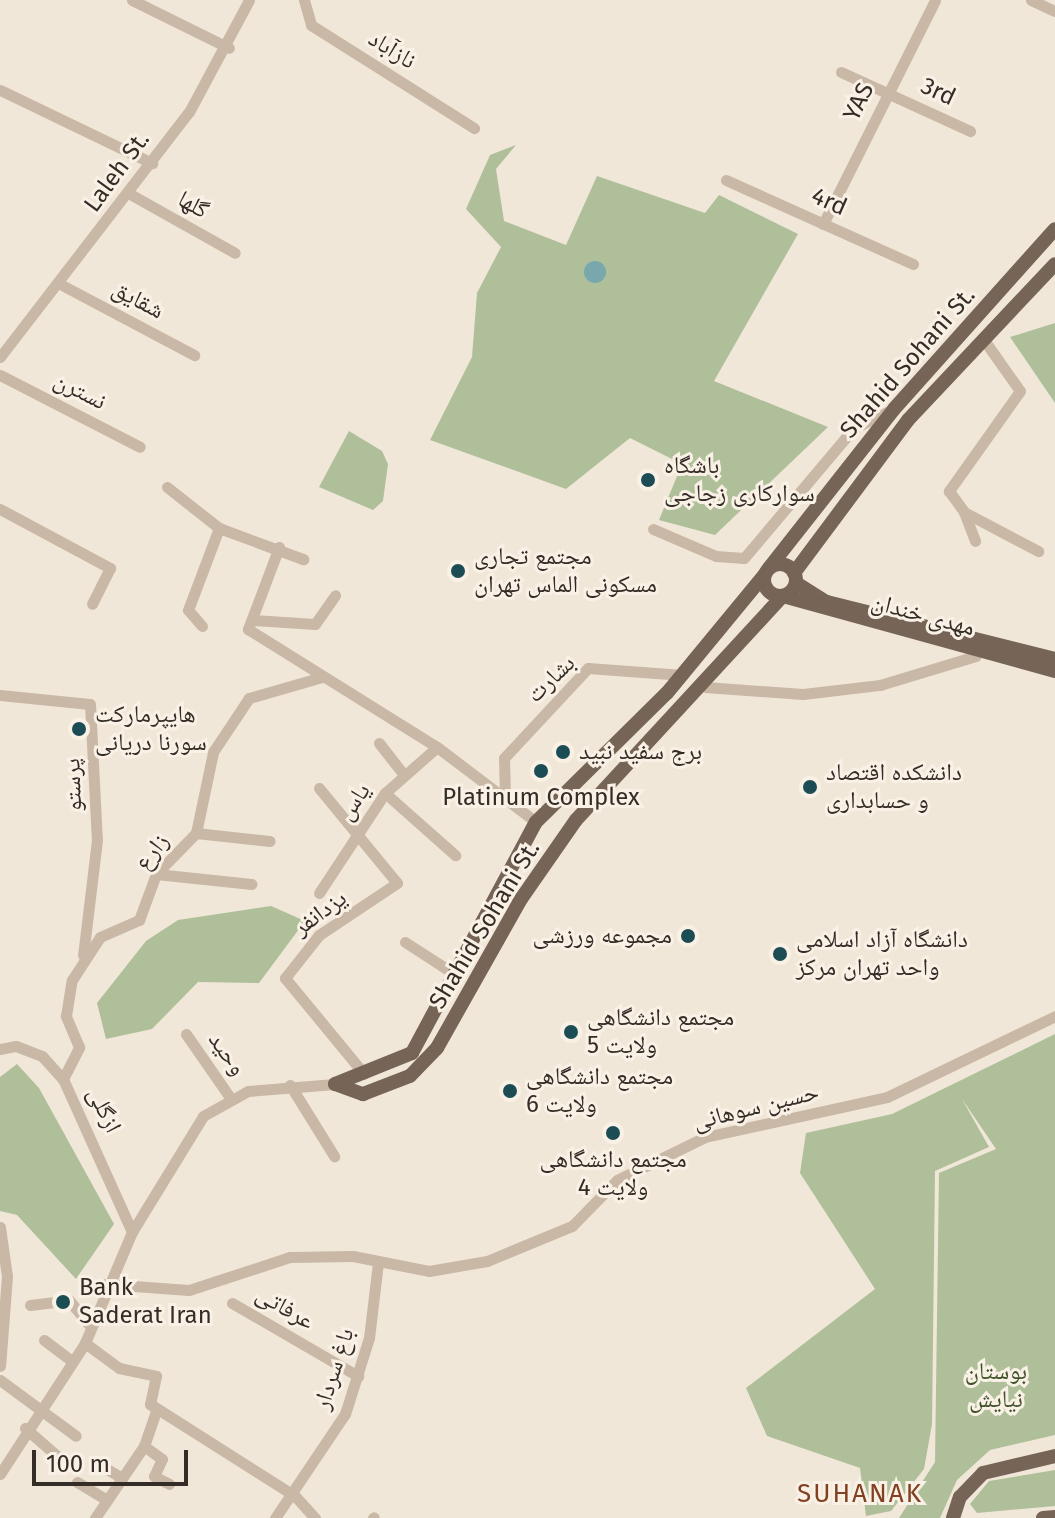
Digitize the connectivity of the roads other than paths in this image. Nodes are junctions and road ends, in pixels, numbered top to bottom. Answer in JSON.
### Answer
{"nodes":[{"id":1,"x":132,"y":0,"type":"edge"},
{"id":2,"x":249,"y":0,"type":"edge"},
{"id":3,"x":304,"y":0,"type":"edge"},
{"id":4,"x":935,"y":0,"type":"edge"},
{"id":5,"x":1031,"y":0,"type":"edge"},
{"id":6,"x":1055,"y":11,"type":"edge"},
{"id":7,"x":229,"y":48,"type":"junction"},
{"id":8,"x":841,"y":72,"type":"dead end"},
{"id":9,"x":0,"y":90,"type":"edge"},
{"id":10,"x":888,"y":93,"type":"junction"},
{"id":11,"x":474,"y":128,"type":"dead end"},
{"id":12,"x":970,"y":131,"type":"dead end"},
{"id":13,"x":152,"y":163,"type":"junction"},
{"id":14,"x":726,"y":180,"type":"dead end"},
{"id":15,"x":130,"y":194,"type":"junction"},
{"id":16,"x":823,"y":224,"type":"junction"},
{"id":17,"x":1055,"y":229,"type":"edge"},
{"id":18,"x":235,"y":253,"type":"dead end"},
{"id":19,"x":913,"y":264,"type":"dead end"},
{"id":20,"x":1055,"y":264,"type":"edge"},
{"id":21,"x":60,"y":284,"type":"junction"},
{"id":22,"x":984,"y":340,"type":"junction"},
{"id":23,"x":194,"y":355,"type":"dead end"},
{"id":24,"x":0,"y":357,"type":"edge"},
{"id":25,"x":0,"y":375,"type":"edge"},
{"id":26,"x":894,"y":409,"type":"junction"},
{"id":27,"x":908,"y":420,"type":"junction"},
{"id":28,"x":140,"y":447,"type":"dead end"},
{"id":29,"x":167,"y":487,"type":"dead end"},
{"id":30,"x":0,"y":509,"type":"edge"},
{"id":31,"x":964,"y":512,"type":"junction"},
{"id":32,"x":219,"y":528,"type":"junction"},
{"id":33,"x":653,"y":529,"type":"dead end"},
{"id":34,"x":975,"y":541,"type":"dead end"},
{"id":35,"x":279,"y":547,"type":"junction"},
{"id":36,"x":1038,"y":551,"type":"dead end"},
{"id":37,"x":303,"y":559,"type":"dead end"},
{"id":38,"x":767,"y":571,"type":"junction"},
{"id":39,"x":795,"y":578,"type":"junction"},
{"id":40,"x":335,"y":595,"type":"dead end"},
{"id":41,"x":783,"y":596,"type":"junction"},
{"id":42,"x":92,"y":604,"type":"dead end"},
{"id":43,"x":252,"y":620,"type":"junction"},
{"id":44,"x":202,"y":626,"type":"dead end"},
{"id":45,"x":976,"y":656,"type":"dead end"},
{"id":46,"x":1055,"y":659,"type":"edge"},
{"id":47,"x":1055,"y":671,"type":"edge"},
{"id":48,"x":683,"y":675,"type":"junction"},
{"id":49,"x":322,"y":677,"type":"junction"},
{"id":50,"x":705,"y":687,"type":"junction"},
{"id":51,"x":0,"y":695,"type":"edge"},
{"id":52,"x":379,"y":743,"type":"dead end"},
{"id":53,"x":437,"y":747,"type":"junction"},
{"id":54,"x":403,"y":774,"type":"junction"},
{"id":55,"x":319,"y":788,"type":"dead end"},
{"id":56,"x":385,"y":793,"type":"junction"},
{"id":57,"x":505,"y":798,"type":"junction"},
{"id":58,"x":536,"y":822,"type":"junction"},
{"id":59,"x":361,"y":831,"type":"junction"},
{"id":60,"x":196,"y":833,"type":"junction"},
{"id":61,"x":270,"y":841,"type":"dead end"},
{"id":62,"x":455,"y":855,"type":"dead end"},
{"id":63,"x":156,"y":874,"type":"junction"},
{"id":64,"x":251,"y":884,"type":"dead end"},
{"id":65,"x":319,"y":893,"type":"dead end"},
{"id":66,"x":405,"y":942,"type":"dead end"},
{"id":67,"x":83,"y":956,"type":"junction"},
{"id":68,"x":450,"y":971,"type":"junction"},
{"id":69,"x":1055,"y":1016,"type":"edge"},
{"id":70,"x":186,"y":1034,"type":"dead end"},
{"id":71,"x":1,"y":1047,"type":"edge"},
{"id":72,"x":364,"y":1074,"type":"junction"},
{"id":73,"x":63,"y":1079,"type":"junction"},
{"id":74,"x":335,"y":1084,"type":"junction"},
{"id":75,"x":290,"y":1085,"type":"junction"},
{"id":76,"x":231,"y":1099,"type":"junction"},
{"id":77,"x":334,"y":1156,"type":"dead end"},
{"id":78,"x":0,"y":1227,"type":"edge"},
{"id":79,"x":132,"y":1232,"type":"junction"},
{"id":80,"x":378,"y":1262,"type":"junction"},
{"id":81,"x":106,"y":1284,"type":"junction"},
{"id":82,"x":232,"y":1303,"type":"dead end"},
{"id":83,"x":30,"y":1305,"type":"dead end"},
{"id":84,"x":89,"y":1325,"type":"junction"},
{"id":85,"x":44,"y":1340,"type":"dead end"},
{"id":86,"x":85,"y":1343,"type":"junction"},
{"id":87,"x":72,"y":1361,"type":"junction"},
{"id":88,"x":0,"y":1366,"type":"edge"},
{"id":89,"x":358,"y":1376,"type":"junction"},
{"id":90,"x":0,"y":1380,"type":"edge"},
{"id":91,"x":42,"y":1405,"type":"junction"},
{"id":92,"x":157,"y":1409,"type":"junction"},
{"id":93,"x":25,"y":1428,"type":"junction"},
{"id":94,"x":76,"y":1436,"type":"dead end"},
{"id":95,"x":144,"y":1446,"type":"junction"},
{"id":96,"x":1055,"y":1456,"type":"edge"},
{"id":97,"x":63,"y":1461,"type":"dead end"},
{"id":98,"x":98,"y":1464,"type":"dead end"},
{"id":99,"x":0,"y":1474,"type":"edge"},
{"id":100,"x":122,"y":1478,"type":"junction"},
{"id":101,"x":77,"y":1482,"type":"dead end"},
{"id":102,"x":169,"y":1484,"type":"dead end"},
{"id":103,"x":295,"y":1496,"type":"junction"},
{"id":104,"x":107,"y":1500,"type":"junction"},
{"id":105,"x":960,"y":1514,"type":"edge"},
{"id":106,"x":1055,"y":1517,"type":"edge"},
{"id":107,"x":95,"y":1518,"type":"edge"},
{"id":108,"x":275,"y":1518,"type":"edge"},
{"id":109,"x":315,"y":1518,"type":"edge"},
{"id":110,"x":1043,"y":1518,"type":"edge"}],
"edges":[{"from":1,"to":7,"type":"street"},
{"from":2,"to":7,"type":"street","name":"Laleh St."},
{"from":3,"to":11,"type":"street","name":"نازآباد"},
{"from":4,"to":10,"type":"street","name":"YAS"},
{"from":5,"to":6,"type":"street"},
{"from":7,"to":13,"type":"street","name":"Laleh St."},
{"from":8,"to":10,"type":"street","name":"3rd"},
{"from":9,"to":13,"type":"street"},
{"from":10,"to":12,"type":"street","name":"3rd"},
{"from":10,"to":16,"type":"street","name":"YAS"},
{"from":13,"to":15,"type":"street","name":"Laleh St."},
{"from":14,"to":16,"type":"street","name":"4rd"},
{"from":15,"to":18,"type":"street","name":"گلها"},
{"from":15,"to":21,"type":"street","name":"Laleh St."},
{"from":16,"to":19,"type":"street","name":"4rd"},
{"from":17,"to":26,"type":"main road","name":"Shahid Sohani St."},
{"from":20,"to":22,"type":"main road","name":"Shahid Sohani St."},
{"from":21,"to":23,"type":"street","name":"شقایق"},
{"from":21,"to":24,"type":"street","name":"Laleh St."},
{"from":22,"to":27,"type":"main road","name":"Shahid Sohani St."},
{"from":22,"to":31,"type":"street"},
{"from":25,"to":28,"type":"street","name":"نسترن"},
{"from":26,"to":27,"type":"main road"},
{"from":26,"to":33,"type":"street"},
{"from":26,"to":38,"type":"main road","name":"Shahid Sohani St."},
{"from":27,"to":39,"type":"main road","name":"Shahid Sohani St."},
{"from":29,"to":32,"type":"street"},
{"from":30,"to":42,"type":"street"},
{"from":31,"to":34,"type":"street"},
{"from":31,"to":36,"type":"street"},
{"from":32,"to":35,"type":"street"},
{"from":32,"to":44,"type":"street"},
{"from":35,"to":37,"type":"street"},
{"from":35,"to":43,"type":"street"},
{"from":38,"to":39,"type":"main road"},
{"from":38,"to":41,"type":"main road"},
{"from":38,"to":48,"type":"main road","name":"Shahid Sohani St."},
{"from":39,"to":41,"type":"main road"},
{"from":39,"to":46,"type":"main road","name":"مهدی خندان"},
{"from":40,"to":43,"type":"street"},
{"from":41,"to":47,"type":"main road","name":"مهدی خندان"},
{"from":41,"to":50,"type":"main road","name":"Shahid Sohani St."},
{"from":43,"to":49,"type":"street"},
{"from":45,"to":50,"type":"street"},
{"from":48,"to":57,"type":"street","name":"بشارت"},
{"from":48,"to":58,"type":"main road","name":"Shahid Sohani St."},
{"from":49,"to":53,"type":"street"},
{"from":49,"to":60,"type":"street","name":"زارع"},
{"from":50,"to":74,"type":"main road","name":"Shahid Sohani St."},
{"from":51,"to":67,"type":"street","name":"پرستو"},
{"from":52,"to":54,"type":"street"},
{"from":53,"to":54,"type":"street","name":"یاس"},
{"from":53,"to":57,"type":"street"},
{"from":54,"to":56,"type":"street","name":"یاس"},
{"from":55,"to":59,"type":"street"},
{"from":56,"to":59,"type":"street","name":"یاس"},
{"from":56,"to":62,"type":"street"},
{"from":57,"to":58,"type":"street"},
{"from":58,"to":68,"type":"main road","name":"Shahid Sohani St."},
{"from":59,"to":65,"type":"street","name":"یاس"},
{"from":59,"to":72,"type":"street","name":"یزدانفر"},
{"from":60,"to":61,"type":"street"},
{"from":60,"to":63,"type":"street","name":"زارع"},
{"from":63,"to":64,"type":"street"},
{"from":63,"to":67,"type":"street","name":"زارع"},
{"from":66,"to":68,"type":"street"},
{"from":67,"to":73,"type":"street","name":"زارع"},
{"from":68,"to":72,"type":"main road","name":"Shahid Sohani St."},
{"from":69,"to":80,"type":"street","name":"حسین سوهانی"},
{"from":70,"to":76,"type":"street","name":"وحید"},
{"from":71,"to":73,"type":"street","name":"ازگلی"},
{"from":72,"to":74,"type":"main road","name":"Shahid Sohani St."},
{"from":73,"to":79,"type":"street","name":"ازگلی"},
{"from":74,"to":75,"type":"street","name":"Shahid Sohani St."},
{"from":75,"to":76,"type":"street","name":"Shahid Sohani St."},
{"from":75,"to":77,"type":"street"},
{"from":76,"to":79,"type":"street","name":"Shahid Sohani St."},
{"from":78,"to":88,"type":"street"},
{"from":79,"to":81,"type":"street","name":"Shahid Sohani St."},
{"from":80,"to":81,"type":"street","name":"حسین سوهانی"},
{"from":80,"to":89,"type":"street","name":"باغ سردار"},
{"from":81,"to":84,"type":"street","name":"Shahid Sohani St."},
{"from":82,"to":89,"type":"street","name":"عرفاتی"},
{"from":83,"to":84,"type":"street"},
{"from":84,"to":86,"type":"street","name":"Shahid Sohani St."},
{"from":85,"to":87,"type":"street"},
{"from":86,"to":87,"type":"street","name":"Shahid Sohani St."},
{"from":86,"to":92,"type":"street"},
{"from":87,"to":91,"type":"street","name":"Shahid Sohani St."},
{"from":89,"to":103,"type":"street","name":"باغ سردار"},
{"from":90,"to":91,"type":"street"},
{"from":91,"to":93,"type":"street","name":"Shahid Sohani St."},
{"from":91,"to":94,"type":"street"},
{"from":92,"to":95,"type":"street"},
{"from":92,"to":103,"type":"street"},
{"from":93,"to":97,"type":"street"},
{"from":93,"to":99,"type":"street","name":"Shahid Sohani St."},
{"from":95,"to":100,"type":"street"},
{"from":95,"to":102,"type":"street"},
{"from":96,"to":105,"type":"main road"},
{"from":98,"to":100,"type":"street"},
{"from":100,"to":104,"type":"street"},
{"from":101,"to":104,"type":"street"},
{"from":103,"to":108,"type":"street","name":"باغ سردار"},
{"from":103,"to":109,"type":"street"},
{"from":104,"to":107,"type":"street"},
{"from":106,"to":110,"type":"main road"}]}
